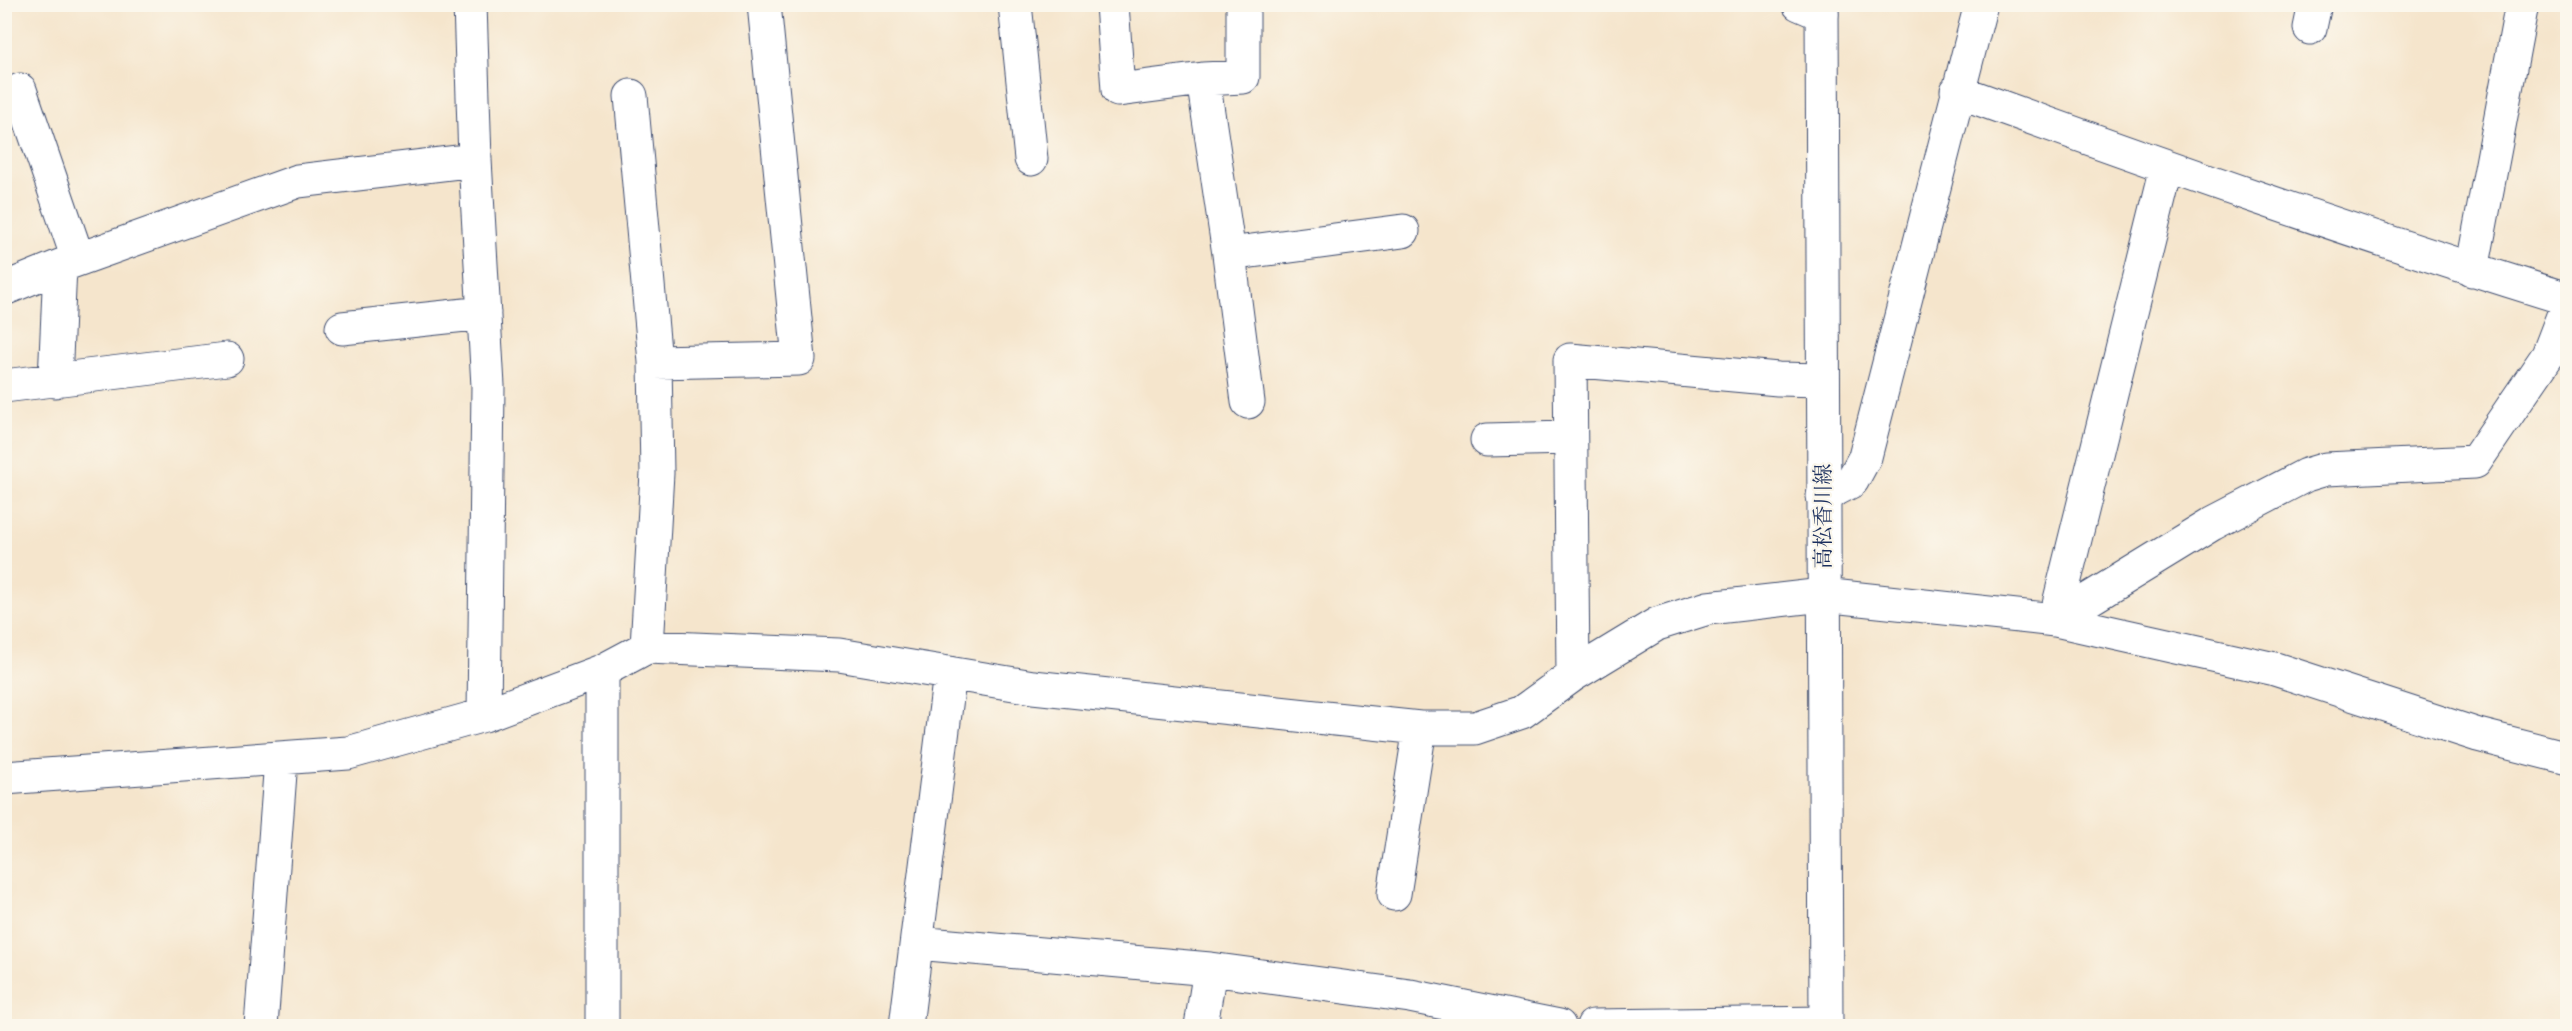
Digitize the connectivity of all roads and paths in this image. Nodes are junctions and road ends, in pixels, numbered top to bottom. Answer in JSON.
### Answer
{"nodes":[{"id":1,"x":470,"y":4,"type":"edge"},
{"id":2,"x":764,"y":4,"type":"edge"},
{"id":3,"x":1015,"y":4,"type":"edge"},
{"id":4,"x":1112,"y":4,"type":"edge"},
{"id":5,"x":1243,"y":4,"type":"edge"},
{"id":6,"x":1981,"y":4,"type":"edge"},
{"id":7,"x":2523,"y":4,"type":"edge"},
{"id":8,"x":1814,"y":8,"type":"edge"},
{"id":9,"x":1203,"y":79,"type":"junction"},
{"id":10,"x":20,"y":90,"type":"dead end"},
{"id":11,"x":1957,"y":91,"type":"junction"},
{"id":12,"x":631,"y":96,"type":"dead end"},
{"id":13,"x":1031,"y":159,"type":"dead end"},
{"id":14,"x":475,"y":160,"type":"junction"},
{"id":15,"x":2167,"y":167,"type":"junction"},
{"id":16,"x":1403,"y":231,"type":"dead end"},
{"id":17,"x":1229,"y":254,"type":"junction"},
{"id":18,"x":69,"y":262,"type":"junction"},
{"id":19,"x":2472,"y":270,"type":"junction"},
{"id":20,"x":4,"y":289,"type":"edge"},
{"id":21,"x":2568,"y":301,"type":"edge"},
{"id":22,"x":484,"y":313,"type":"junction"},
{"id":23,"x":342,"y":328,"type":"dead end"},
{"id":24,"x":227,"y":359,"type":"dead end"},
{"id":25,"x":655,"y":362,"type":"junction"},
{"id":26,"x":1823,"y":380,"type":"junction"},
{"id":27,"x":55,"y":381,"type":"junction"},
{"id":28,"x":4,"y":386,"type":"edge"},
{"id":29,"x":1248,"y":402,"type":"dead end"},
{"id":30,"x":1569,"y":438,"type":"junction"},
{"id":31,"x":1487,"y":440,"type":"dead end"},
{"id":32,"x":1823,"y":496,"type":"junction"},
{"id":33,"x":1823,"y":595,"type":"junction"},
{"id":34,"x":2055,"y":620,"type":"junction"},
{"id":35,"x":647,"y":647,"type":"junction"},
{"id":36,"x":602,"y":671,"type":"junction"},
{"id":37,"x":950,"y":674,"type":"junction"},
{"id":38,"x":1573,"y":675,"type":"junction"},
{"id":39,"x":484,"y":715,"type":"junction"},
{"id":40,"x":1420,"y":728,"type":"junction"},
{"id":41,"x":2568,"y":758,"type":"edge"},
{"id":42,"x":281,"y":760,"type":"junction"},
{"id":43,"x":4,"y":778,"type":"edge"},
{"id":44,"x":1394,"y":894,"type":"dead end"},
{"id":45,"x":917,"y":943,"type":"junction"},
{"id":46,"x":1210,"y":969,"type":"junction"},
{"id":47,"x":1826,"y":1025,"type":"edge"},
{"id":48,"x":261,"y":1026,"type":"edge"},
{"id":49,"x":602,"y":1026,"type":"edge"},
{"id":50,"x":906,"y":1026,"type":"edge"},
{"id":51,"x":1202,"y":1026,"type":"edge"},
{"id":52,"x":1559,"y":1026,"type":"edge"},
{"id":53,"x":1593,"y":1026,"type":"edge"}],
"edges":[{"from":1,"to":14,"type":"street"},
{"from":2,"to":25,"type":"street"},
{"from":3,"to":13,"type":"street"},
{"from":4,"to":9,"type":"street"},
{"from":5,"to":9,"type":"street"},
{"from":6,"to":11,"type":"street"},
{"from":7,"to":19,"type":"street"},
{"from":8,"to":26,"type":"street","name":"高松香川線"},
{"from":9,"to":17,"type":"street"},
{"from":10,"to":18,"type":"street"},
{"from":11,"to":15,"type":"street"},
{"from":11,"to":32,"type":"street"},
{"from":12,"to":25,"type":"street"},
{"from":14,"to":18,"type":"street"},
{"from":14,"to":22,"type":"street"},
{"from":15,"to":19,"type":"street"},
{"from":15,"to":34,"type":"street"},
{"from":16,"to":17,"type":"street"},
{"from":17,"to":29,"type":"street"},
{"from":18,"to":20,"type":"street"},
{"from":18,"to":27,"type":"street"},
{"from":19,"to":21,"type":"street"},
{"from":21,"to":34,"type":"street"},
{"from":22,"to":23,"type":"street"},
{"from":22,"to":39,"type":"street"},
{"from":24,"to":27,"type":"street"},
{"from":25,"to":35,"type":"street"},
{"from":26,"to":30,"type":"street"},
{"from":26,"to":32,"type":"street","name":"高松香川線"},
{"from":27,"to":28,"type":"street"},
{"from":30,"to":31,"type":"street"},
{"from":30,"to":38,"type":"street"},
{"from":32,"to":33,"type":"street","name":"高松香川線"},
{"from":33,"to":34,"type":"street"},
{"from":33,"to":38,"type":"street"},
{"from":33,"to":47,"type":"street","name":"高松香川線"},
{"from":34,"to":41,"type":"street"},
{"from":35,"to":36,"type":"street"},
{"from":35,"to":37,"type":"street"},
{"from":36,"to":39,"type":"street"},
{"from":36,"to":49,"type":"street"},
{"from":37,"to":40,"type":"street"},
{"from":37,"to":45,"type":"street"},
{"from":38,"to":40,"type":"street"},
{"from":39,"to":42,"type":"street"},
{"from":40,"to":44,"type":"street"},
{"from":42,"to":43,"type":"street"},
{"from":42,"to":48,"type":"street"},
{"from":45,"to":46,"type":"street"},
{"from":45,"to":50,"type":"street"},
{"from":46,"to":51,"type":"street"},
{"from":46,"to":52,"type":"street"},
{"from":47,"to":53,"type":"street"}]}
